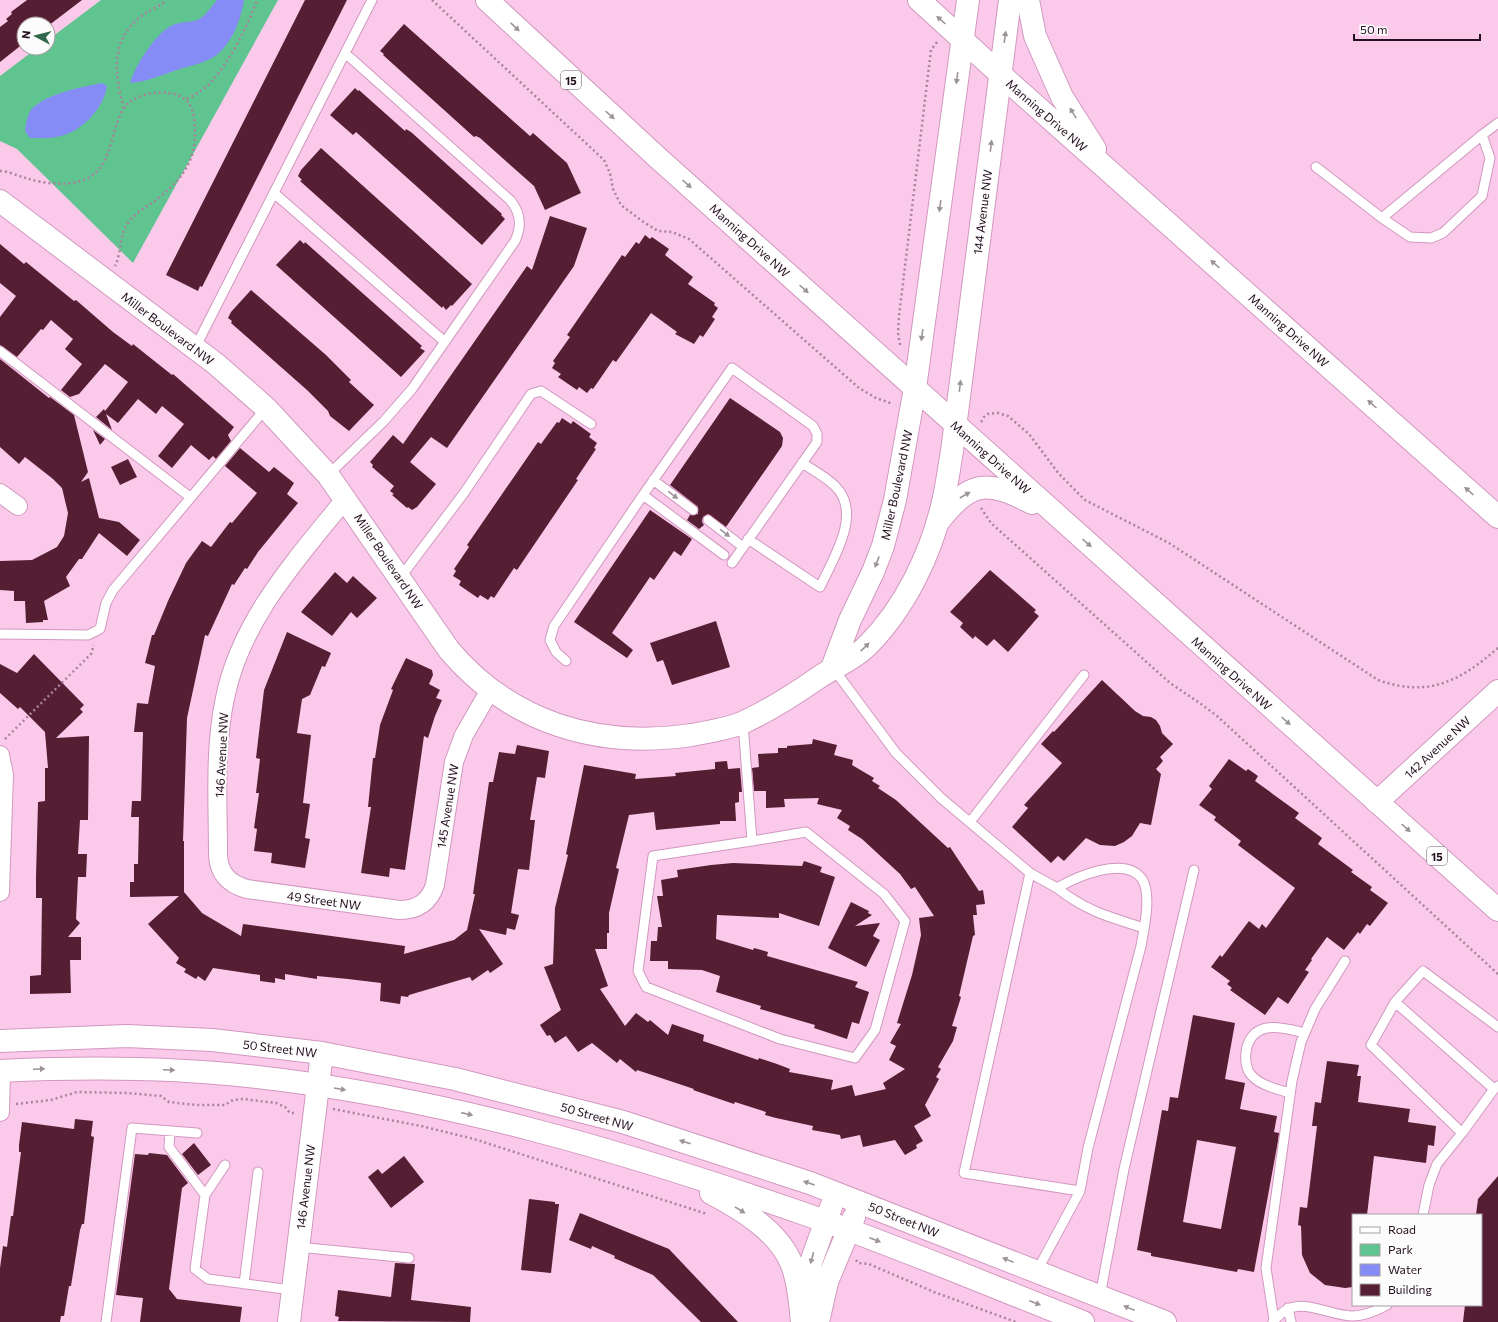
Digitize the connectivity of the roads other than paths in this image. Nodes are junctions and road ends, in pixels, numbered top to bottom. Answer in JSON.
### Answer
{"nodes":[{"id":1,"x":372,"y":0,"type":"edge"},
{"id":2,"x":487,"y":0,"type":"edge"},
{"id":3,"x":920,"y":0,"type":"edge"},
{"id":4,"x":968,"y":0,"type":"edge"},
{"id":5,"x":1010,"y":0,"type":"edge"},
{"id":6,"x":1028,"y":0,"type":"edge"},
{"id":7,"x":963,"y":39,"type":"junction"},
{"id":8,"x":345,"y":53,"type":"junction"},
{"id":9,"x":1000,"y":74,"type":"junction"},
{"id":10,"x":1498,"y":123,"type":"edge"},
{"id":11,"x":1482,"y":135,"type":"junction"},
{"id":12,"x":1316,"y":167,"type":"dead end"},
{"id":13,"x":1109,"y":170,"type":"junction"},
{"id":14,"x":274,"y":193,"type":"junction"},
{"id":15,"x":0,"y":202,"type":"edge"},
{"id":16,"x":1382,"y":218,"type":"junction"},
{"id":17,"x":445,"y":342,"type":"junction"},
{"id":18,"x":195,"y":348,"type":"junction"},
{"id":19,"x":0,"y":351,"type":"edge"},
{"id":20,"x":915,"y":388,"type":"junction"},
{"id":21,"x":266,"y":408,"type":"junction"},
{"id":22,"x":591,"y":424,"type":"dead end"},
{"id":23,"x":955,"y":424,"type":"junction"},
{"id":24,"x":802,"y":462,"type":"junction"},
{"id":25,"x":328,"y":475,"type":"junction"},
{"id":26,"x":653,"y":480,"type":"junction"},
{"id":27,"x":0,"y":493,"type":"edge"},
{"id":28,"x":643,"y":494,"type":"junction"},
{"id":29,"x":190,"y":497,"type":"junction"},
{"id":30,"x":346,"y":498,"type":"junction"},
{"id":31,"x":18,"y":506,"type":"dead end"},
{"id":32,"x":693,"y":510,"type":"dead end"},
{"id":33,"x":1058,"y":516,"type":"junction"},
{"id":34,"x":1498,"y":517,"type":"edge"},
{"id":35,"x":708,"y":520,"type":"dead end"},
{"id":36,"x":938,"y":522,"type":"junction"},
{"id":37,"x":746,"y":543,"type":"junction"},
{"id":38,"x":724,"y":556,"type":"dead end"},
{"id":39,"x":732,"y":563,"type":"dead end"},
{"id":40,"x":400,"y":578,"type":"junction"},
{"id":41,"x":0,"y":634,"type":"edge"},
{"id":42,"x":566,"y":661,"type":"dead end"},
{"id":43,"x":832,"y":668,"type":"junction"},
{"id":44,"x":1084,"y":675,"type":"dead end"},
{"id":45,"x":490,"y":690,"type":"junction"},
{"id":46,"x":1498,"y":691,"type":"edge"},
{"id":47,"x":743,"y":723,"type":"junction"},
{"id":48,"x":0,"y":755,"type":"edge"},
{"id":49,"x":1377,"y":802,"type":"junction"},
{"id":50,"x":970,"y":822,"type":"junction"},
{"id":51,"x":752,"y":842,"type":"junction"},
{"id":52,"x":1194,"y":870,"type":"dead end"},
{"id":53,"x":1030,"y":873,"type":"junction"},
{"id":54,"x":225,"y":878,"type":"joint"},
{"id":55,"x":1056,"y":888,"type":"junction"},
{"id":56,"x":0,"y":892,"type":"edge"},
{"id":57,"x":423,"y":904,"type":"joint"},
{"id":58,"x":1498,"y":910,"type":"edge"},
{"id":59,"x":1144,"y":928,"type":"junction"},
{"id":60,"x":1344,"y":961,"type":"dead end"},
{"id":61,"x":1395,"y":1002,"type":"junction"},
{"id":62,"x":1498,"y":1027,"type":"edge"},
{"id":63,"x":1305,"y":1033,"type":"junction"},
{"id":64,"x":0,"y":1040,"type":"edge"},
{"id":65,"x":322,"y":1053,"type":"junction"},
{"id":66,"x":0,"y":1071,"type":"edge"},
{"id":67,"x":317,"y":1086,"type":"junction"},
{"id":68,"x":1496,"y":1088,"type":"edge"},
{"id":69,"x":1290,"y":1093,"type":"junction"},
{"id":70,"x":0,"y":1106,"type":"edge"},
{"id":71,"x":0,"y":1112,"type":"edge"},
{"id":72,"x":170,"y":1131,"type":"junction"},
{"id":73,"x":197,"y":1133,"type":"dead end"},
{"id":74,"x":1462,"y":1133,"type":"junction"},
{"id":75,"x":225,"y":1166,"type":"dead end"},
{"id":76,"x":656,"y":1166,"type":"junction"},
{"id":77,"x":258,"y":1172,"type":"dead end"},
{"id":78,"x":1080,"y":1191,"type":"junction"},
{"id":79,"x":837,"y":1193,"type":"junction"},
{"id":80,"x":205,"y":1195,"type":"junction"},
{"id":81,"x":860,"y":1202,"type":"junction"},
{"id":82,"x":1423,"y":1214,"type":"edge"},
{"id":83,"x":825,"y":1222,"type":"junction"},
{"id":84,"x":848,"y":1230,"type":"junction"},
{"id":85,"x":298,"y":1247,"type":"junction"},
{"id":86,"x":410,"y":1258,"type":"dead end"},
{"id":87,"x":1037,"y":1271,"type":"junction"},
{"id":88,"x":244,"y":1284,"type":"junction"},
{"id":89,"x":292,"y":1290,"type":"junction"},
{"id":90,"x":1100,"y":1296,"type":"junction"},
{"id":91,"x":1385,"y":1306,"type":"edge"},
{"id":92,"x":1288,"y":1308,"type":"junction"},
{"id":93,"x":1274,"y":1321,"type":"edge"},
{"id":94,"x":106,"y":1322,"type":"edge"},
{"id":95,"x":288,"y":1322,"type":"edge"},
{"id":96,"x":802,"y":1322,"type":"edge"},
{"id":97,"x":818,"y":1322,"type":"edge"},
{"id":98,"x":1083,"y":1322,"type":"edge"},
{"id":99,"x":1165,"y":1322,"type":"edge"},
{"id":100,"x":1291,"y":1322,"type":"edge"}],
"edges":[{"from":1,"to":8,"type":"lane"},
{"from":2,"to":20,"type":"main road","name":"Manning Drive NW","number":"15","one_way":true},
{"from":7,"to":3,"type":"main road","name":"Manning Drive NW","one_way":true},
{"from":4,"to":7,"type":"main road"},
{"from":9,"to":5,"type":"main road","name":"144 Avenue NW","one_way":true},
{"from":13,"to":6,"type":"main road","one_way":true},
{"from":7,"to":9,"type":"main road","name":"Manning Drive NW"},
{"from":7,"to":20,"type":"main road","one_way":true},
{"from":8,"to":14,"type":"lane"},
{"from":8,"to":17,"type":"lane"},
{"from":9,"to":13,"type":"main road","name":"Manning Drive NW"},
{"from":23,"to":9,"type":"main road","name":"144 Avenue NW","one_way":true},
{"from":10,"to":11,"type":"lane"},
{"from":11,"to":16,"type":"lane"},
{"from":11,"to":16,"type":"lane"},
{"from":12,"to":16,"type":"lane"},
{"from":34,"to":13,"type":"main road","name":"Manning Drive NW","one_way":true},
{"from":14,"to":17,"type":"lane"},
{"from":14,"to":18,"type":"lane"},
{"from":15,"to":18,"type":"main road","name":"Miller Boulevard NW"},
{"from":17,"to":25,"type":"lane"},
{"from":18,"to":21,"type":"main road","name":"Miller Boulevard NW"},
{"from":19,"to":29,"type":"lane"},
{"from":20,"to":23,"type":"main road","name":"Manning Drive NW"},
{"from":20,"to":43,"type":"main road","name":"Miller Boulevard NW","one_way":true},
{"from":21,"to":25,"type":"main road","name":"Miller Boulevard NW"},
{"from":21,"to":29,"type":"lane"},
{"from":22,"to":40,"type":"lane"},
{"from":23,"to":33,"type":"main road","name":"Manning Drive NW"},
{"from":23,"to":36,"type":"main road","name":"Miller Boulevard NW"},
{"from":24,"to":26,"type":"lane"},
{"from":24,"to":37,"type":"lane"},
{"from":24,"to":37,"type":"lane"},
{"from":25,"to":30,"type":"main road","name":"Miller Boulevard NW"},
{"from":26,"to":28,"type":"lane"},
{"from":26,"to":32,"type":"lane","one_way":true},
{"from":27,"to":31,"type":"street"},
{"from":28,"to":38,"type":"lane"},
{"from":28,"to":42,"type":"lane"},
{"from":29,"to":41,"type":"lane"},
{"from":30,"to":40,"type":"main road","name":"Miller Boulevard NW"},
{"from":30,"to":54,"type":"street","name":"146 Avenue NW"},
{"from":36,"to":33,"type":"main road","one_way":true},
{"from":33,"to":49,"type":"main road","name":"Manning Drive NW","one_way":true},
{"from":35,"to":37,"type":"lane","one_way":true},
{"from":43,"to":36,"type":"main road","name":"Miller Boulevard NW","one_way":true},
{"from":37,"to":39,"type":"lane"},
{"from":40,"to":45,"type":"main road","name":"Miller Boulevard NW"},
{"from":43,"to":47,"type":"main road","name":"Miller Boulevard NW"},
{"from":43,"to":50,"type":"lane"},
{"from":44,"to":50,"type":"lane"},
{"from":45,"to":47,"type":"main road","name":"Miller Boulevard NW"},
{"from":45,"to":57,"type":"street","name":"145 Avenue NW"},
{"from":46,"to":49,"type":"main road","name":"142 Avenue NW"},
{"from":47,"to":51,"type":"lane"},
{"from":48,"to":56,"type":"street"},
{"from":49,"to":58,"type":"main road","name":"Manning Drive NW","number":"15","one_way":true},
{"from":50,"to":53,"type":"lane"},
{"from":51,"to":51,"type":"lane"},
{"from":52,"to":90,"type":"lane"},
{"from":53,"to":55,"type":"lane"},
{"from":53,"to":78,"type":"lane"},
{"from":54,"to":57,"type":"street","name":"49 Street NW"},
{"from":55,"to":59,"type":"lane"},
{"from":55,"to":59,"type":"lane"},
{"from":59,"to":78,"type":"lane"},
{"from":60,"to":63,"type":"lane"},
{"from":61,"to":62,"type":"lane"},
{"from":61,"to":68,"type":"lane"},
{"from":61,"to":74,"type":"lane"},
{"from":63,"to":69,"type":"lane"},
{"from":63,"to":69,"type":"lane"},
{"from":64,"to":65,"type":"main road","name":"50 Street NW"},
{"from":65,"to":67,"type":"main road","name":"146 Avenue NW"},
{"from":79,"to":65,"type":"main road","name":"50 Street NW","one_way":true},
{"from":66,"to":67,"type":"main road","one_way":true},
{"from":66,"to":70,"type":"street"},
{"from":67,"to":76,"type":"main road","one_way":true},
{"from":67,"to":85,"type":"main road","name":"146 Avenue NW"},
{"from":68,"to":74,"type":"lane"},
{"from":69,"to":93,"type":"lane"},
{"from":70,"to":71,"type":"street"},
{"from":72,"to":73,"type":"lane"},
{"from":72,"to":80,"type":"lane"},
{"from":72,"to":94,"type":"lane"},
{"from":74,"to":82,"type":"lane"},
{"from":75,"to":80,"type":"lane"},
{"from":76,"to":83,"type":"main road"},
{"from":76,"to":96,"type":"main road","one_way":true},
{"from":77,"to":88,"type":"lane"},
{"from":78,"to":87,"type":"lane"},
{"from":79,"to":81,"type":"main road","name":"50 Street NW"},
{"from":79,"to":83,"type":"main road"},
{"from":80,"to":88,"type":"lane"},
{"from":81,"to":84,"type":"main road"},
{"from":87,"to":81,"type":"main road","name":"50 Street NW","one_way":true},
{"from":83,"to":84,"type":"main road"},
{"from":83,"to":96,"type":"main road","one_way":true},
{"from":84,"to":97,"type":"main road"},
{"from":84,"to":98,"type":"main road","one_way":true},
{"from":85,"to":86,"type":"lane"},
{"from":85,"to":89,"type":"main road","name":"146 Avenue NW"},
{"from":87,"to":90,"type":"main road","name":"50 Street NW"},
{"from":88,"to":89,"type":"lane"},
{"from":89,"to":95,"type":"main road","name":"146 Avenue NW"},
{"from":99,"to":90,"type":"main road","name":"50 Street NW","one_way":true},
{"from":91,"to":92,"type":"lane"},
{"from":92,"to":93,"type":"lane"},
{"from":92,"to":100,"type":"lane"}]}
